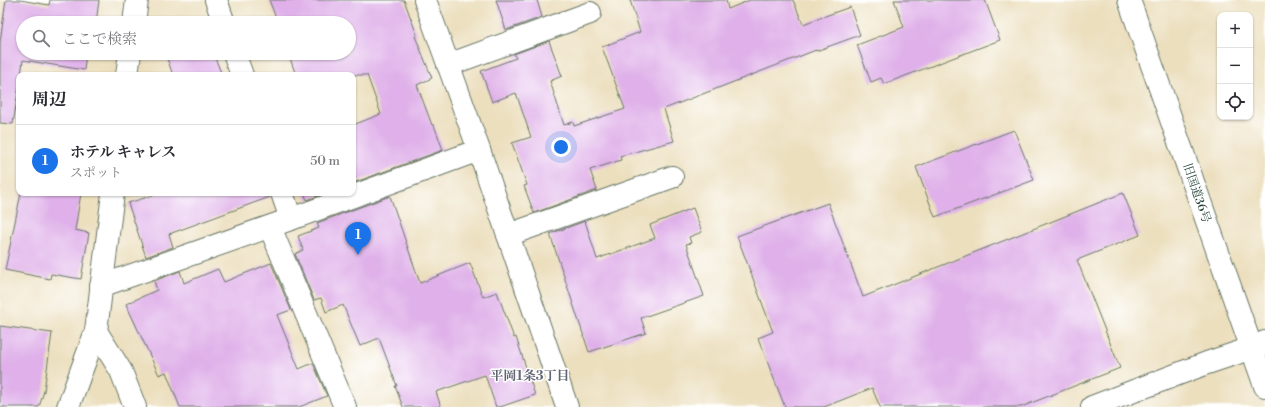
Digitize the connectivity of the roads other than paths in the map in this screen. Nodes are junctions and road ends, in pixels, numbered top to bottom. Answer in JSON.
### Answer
{"nodes":[{"id":1,"x":137,"y":0,"type":"edge"},
{"id":2,"x":216,"y":0,"type":"edge"},
{"id":3,"x":425,"y":0,"type":"edge"},
{"id":4,"x":1129,"y":0,"type":"edge"},
{"id":5,"x":590,"y":13,"type":"dead end"},
{"id":6,"x":135,"y":16,"type":"edge"},
{"id":7,"x":222,"y":16,"type":"edge"},
{"id":8,"x":129,"y":60,"type":"edge"},
{"id":9,"x":237,"y":60,"type":"edge"},
{"id":10,"x":448,"y":64,"type":"junction"},
{"id":11,"x":127,"y":72,"type":"edge"},
{"id":12,"x":241,"y":72,"type":"edge"},
{"id":13,"x":479,"y":150,"type":"junction"},
{"id":14,"x":672,"y":177,"type":"dead end"},
{"id":15,"x":356,"y":195,"type":"edge"},
{"id":16,"x":113,"y":196,"type":"edge"},
{"id":17,"x":283,"y":196,"type":"edge"},
{"id":18,"x":354,"y":196,"type":"edge"},
{"id":19,"x":291,"y":219,"type":"junction"},
{"id":20,"x":270,"y":227,"type":"junction"},
{"id":21,"x":508,"y":234,"type":"junction"},
{"id":22,"x":101,"y":286,"type":"junction"},
{"id":23,"x":96,"y":330,"type":"junction"},
{"id":24,"x":1258,"y":345,"type":"edge"},
{"id":25,"x":1265,"y":386,"type":"edge"},
{"id":26,"x":68,"y":407,"type":"edge"},
{"id":27,"x":135,"y":407,"type":"edge"},
{"id":28,"x":345,"y":407,"type":"edge"},
{"id":29,"x":567,"y":407,"type":"edge"},
{"id":30,"x":1092,"y":407,"type":"edge"}],
"edges":[{"from":1,"to":6,"type":"street"},
{"from":2,"to":7,"type":"street"},
{"from":3,"to":10,"type":"street"},
{"from":4,"to":24,"type":"street","name":"旧国道36号"},
{"from":5,"to":10,"type":"street"},
{"from":8,"to":11,"type":"street"},
{"from":9,"to":12,"type":"street"},
{"from":10,"to":13,"type":"street"},
{"from":13,"to":15,"type":"street"},
{"from":13,"to":21,"type":"street"},
{"from":14,"to":21,"type":"street"},
{"from":16,"to":22,"type":"street"},
{"from":17,"to":19,"type":"street"},
{"from":18,"to":19,"type":"street"},
{"from":19,"to":20,"type":"street"},
{"from":20,"to":22,"type":"street"},
{"from":20,"to":28,"type":"street"},
{"from":21,"to":29,"type":"street"},
{"from":22,"to":23,"type":"street"},
{"from":23,"to":26,"type":"street"},
{"from":23,"to":27,"type":"street"},
{"from":24,"to":25,"type":"street","name":"旧国道36号"},
{"from":24,"to":30,"type":"street"}]}
